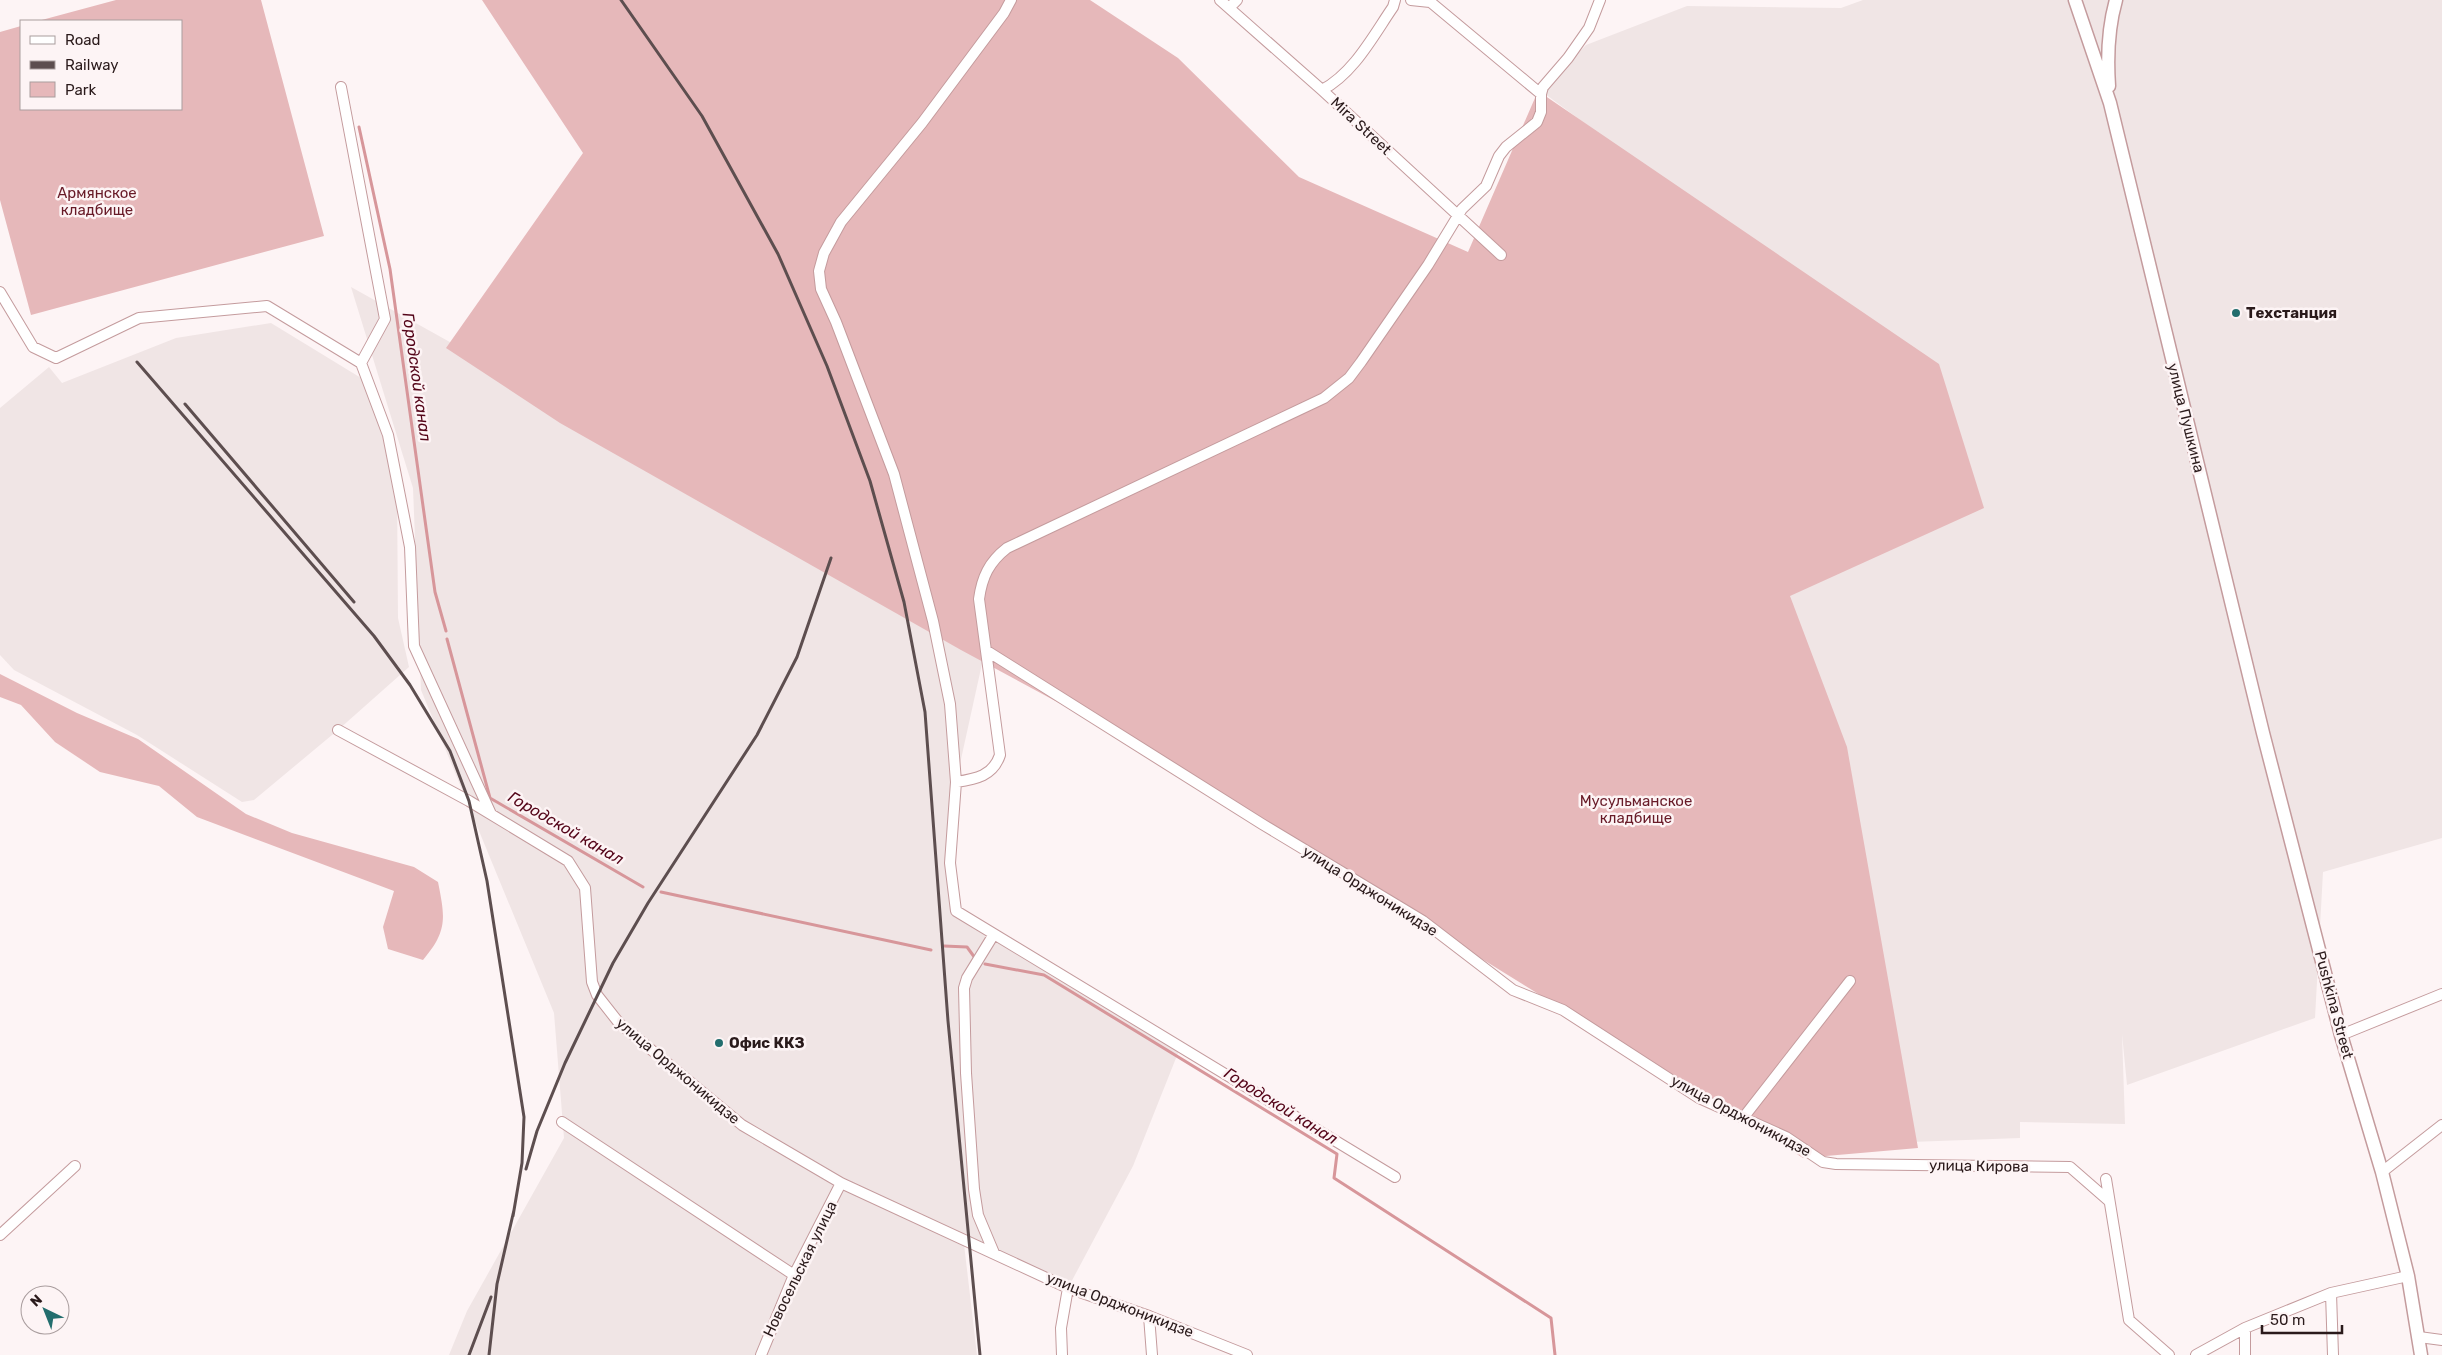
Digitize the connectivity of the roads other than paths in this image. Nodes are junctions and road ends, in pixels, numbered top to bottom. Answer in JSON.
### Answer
{"nodes":[{"id":1,"x":1010,"y":0,"type":"edge"},
{"id":2,"x":1220,"y":0,"type":"edge"},
{"id":3,"x":1237,"y":0,"type":"edge"},
{"id":4,"x":1410,"y":0,"type":"edge"},
{"id":5,"x":1600,"y":0,"type":"edge"},
{"id":6,"x":2116,"y":0,"type":"edge"},
{"id":7,"x":1429,"y":1,"type":"edge"},
{"id":8,"x":2076,"y":3,"type":"edge"},
{"id":9,"x":1394,"y":4,"type":"edge"},
{"id":10,"x":1229,"y":8,"type":"junction"},
{"id":11,"x":340,"y":87,"type":"dead end"},
{"id":12,"x":1322,"y":90,"type":"junction"},
{"id":13,"x":1540,"y":94,"type":"junction"},
{"id":14,"x":2110,"y":103,"type":"junction"},
{"id":15,"x":1458,"y":216,"type":"junction"},
{"id":16,"x":1501,"y":255,"type":"dead end"},
{"id":17,"x":0,"y":292,"type":"edge"},
{"id":18,"x":361,"y":363,"type":"junction"},
{"id":19,"x":986,"y":651,"type":"junction"},
{"id":20,"x":338,"y":730,"type":"dead end"},
{"id":21,"x":956,"y":782,"type":"junction"},
{"id":22,"x":491,"y":814,"type":"junction"},
{"id":23,"x":994,"y":934,"type":"junction"},
{"id":24,"x":1850,"y":981,"type":"dead end"},
{"id":25,"x":2442,"y":994,"type":"edge"},
{"id":26,"x":2341,"y":1035,"type":"junction"},
{"id":27,"x":1744,"y":1118,"type":"junction"},
{"id":28,"x":562,"y":1122,"type":"dead end"},
{"id":29,"x":2442,"y":1125,"type":"edge"},
{"id":30,"x":1836,"y":1164,"type":"joint"},
{"id":31,"x":75,"y":1166,"type":"dead end"},
{"id":32,"x":2382,"y":1172,"type":"junction"},
{"id":33,"x":1395,"y":1177,"type":"dead end"},
{"id":34,"x":2106,"y":1179,"type":"dead end"},
{"id":35,"x":842,"y":1183,"type":"junction"},
{"id":36,"x":2109,"y":1201,"type":"junction"},
{"id":37,"x":0,"y":1236,"type":"edge"},
{"id":38,"x":994,"y":1253,"type":"junction"},
{"id":39,"x":794,"y":1275,"type":"junction"},
{"id":40,"x":2408,"y":1276,"type":"junction"},
{"id":41,"x":1068,"y":1288,"type":"junction"},
{"id":42,"x":2331,"y":1293,"type":"junction"},
{"id":43,"x":1149,"y":1316,"type":"junction"},
{"id":44,"x":2245,"y":1328,"type":"junction"},
{"id":45,"x":2420,"y":1337,"type":"junction"},
{"id":46,"x":2442,"y":1340,"type":"edge"},
{"id":47,"x":1243,"y":1354,"type":"edge"},
{"id":48,"x":761,"y":1355,"type":"edge"},
{"id":49,"x":1062,"y":1355,"type":"edge"},
{"id":50,"x":1152,"y":1355,"type":"edge"},
{"id":51,"x":2168,"y":1355,"type":"edge"},
{"id":52,"x":2196,"y":1355,"type":"edge"},
{"id":53,"x":2246,"y":1355,"type":"edge"},
{"id":54,"x":2333,"y":1355,"type":"edge"},
{"id":55,"x":2421,"y":1355,"type":"edge"}],
"edges":[{"from":1,"to":21,"type":"street"},
{"from":2,"to":10,"type":"street","name":"Mira Street"},
{"from":3,"to":10,"type":"street"},
{"from":4,"to":7,"type":"street"},
{"from":4,"to":9,"type":"street"},
{"from":5,"to":13,"type":"street"},
{"from":6,"to":14,"type":"street"},
{"from":7,"to":13,"type":"street"},
{"from":8,"to":14,"type":"street"},
{"from":9,"to":12,"type":"street"},
{"from":10,"to":12,"type":"street","name":"Mira Street"},
{"from":11,"to":18,"type":"street"},
{"from":12,"to":15,"type":"street","name":"Mira Street"},
{"from":13,"to":15,"type":"street"},
{"from":14,"to":26,"type":"street","name":"Pushkina Street"},
{"from":15,"to":16,"type":"street","name":"Mira Street"},
{"from":15,"to":19,"type":"street"},
{"from":17,"to":18,"type":"street"},
{"from":18,"to":22,"type":"street"},
{"from":19,"to":21,"type":"street"},
{"from":19,"to":27,"type":"street","name":"улица Орджоникидзе"},
{"from":20,"to":22,"type":"street","name":"улица Орджоникидзе"},
{"from":21,"to":23,"type":"street"},
{"from":22,"to":35,"type":"street","name":"улица Орджоникидзе"},
{"from":23,"to":33,"type":"street"},
{"from":23,"to":38,"type":"street"},
{"from":24,"to":27,"type":"street"},
{"from":25,"to":26,"type":"street"},
{"from":26,"to":32,"type":"street","name":"Pushkina Street"},
{"from":27,"to":30,"type":"street","name":"улица Орджоникидзе"},
{"from":28,"to":39,"type":"street"},
{"from":29,"to":32,"type":"street"},
{"from":30,"to":36,"type":"street","name":"улица Кирова"},
{"from":31,"to":37,"type":"street"},
{"from":32,"to":40,"type":"street","name":"Pushkina Street"},
{"from":34,"to":36,"type":"street"},
{"from":35,"to":38,"type":"street","name":"улица Орджоникидзе"},
{"from":35,"to":39,"type":"street","name":"Новосельская улица"},
{"from":36,"to":51,"type":"street"},
{"from":38,"to":41,"type":"street","name":"улица Орджоникидзе"},
{"from":39,"to":48,"type":"street","name":"Новосельская улица"},
{"from":40,"to":42,"type":"street"},
{"from":40,"to":45,"type":"street","name":"Pushkina Street"},
{"from":41,"to":43,"type":"street","name":"улица Орджоникидзе"},
{"from":41,"to":49,"type":"street"},
{"from":42,"to":44,"type":"street"},
{"from":42,"to":54,"type":"street"},
{"from":43,"to":47,"type":"street","name":"улица Орджоникидзе"},
{"from":43,"to":50,"type":"street"},
{"from":44,"to":52,"type":"street"},
{"from":44,"to":53,"type":"street"},
{"from":45,"to":46,"type":"street"},
{"from":45,"to":55,"type":"street","name":"Pushkina Street"}]}
